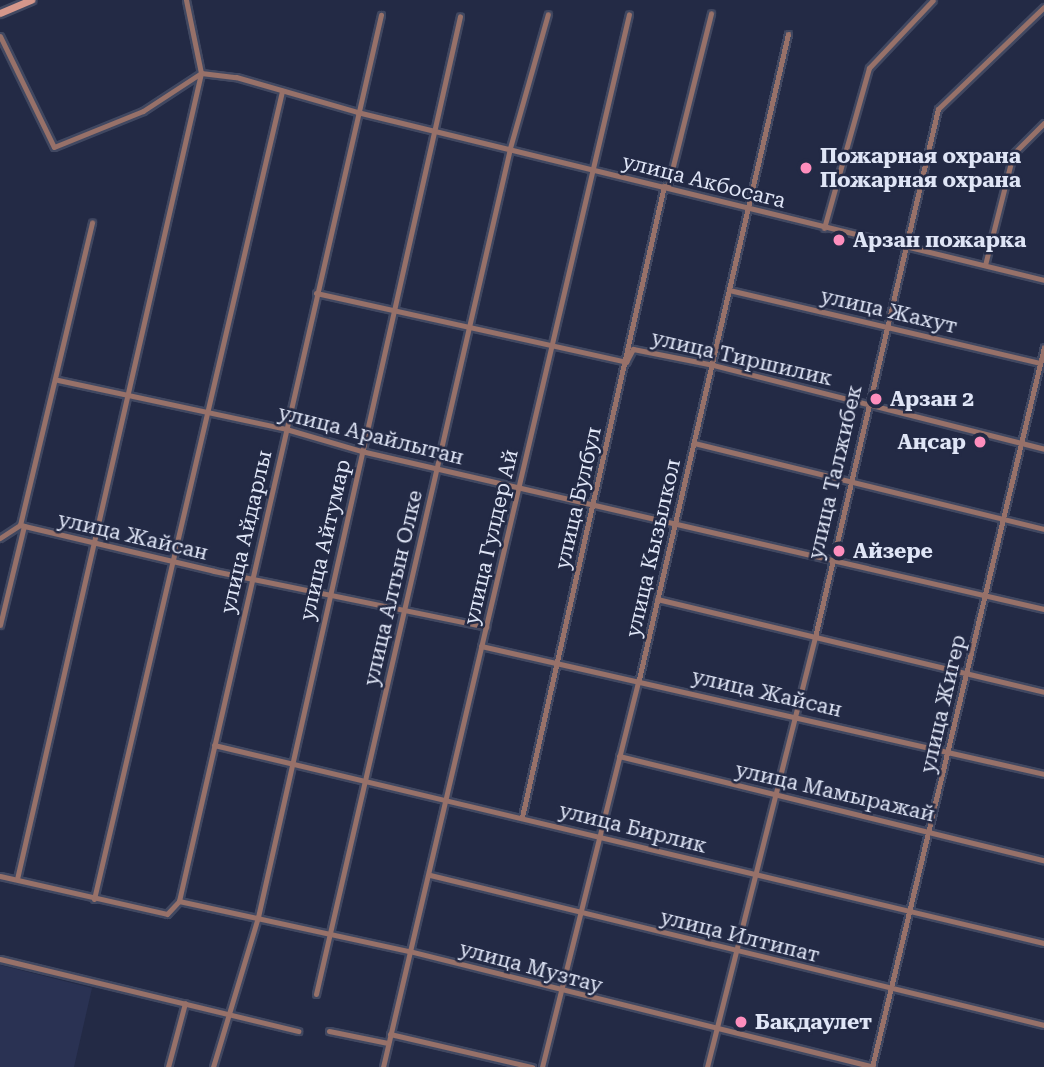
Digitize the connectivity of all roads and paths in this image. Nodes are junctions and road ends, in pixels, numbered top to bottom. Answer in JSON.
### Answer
{"nodes":[{"id":1,"x":31,"y":0,"type":"edge"},
{"id":2,"x":186,"y":0,"type":"edge"},
{"id":3,"x":933,"y":0,"type":"edge"},
{"id":4,"x":1044,"y":7,"type":"edge"},
{"id":5,"x":0,"y":13,"type":"edge"},
{"id":6,"x":710,"y":13,"type":"dead end"},
{"id":7,"x":548,"y":14,"type":"dead end"},
{"id":8,"x":629,"y":14,"type":"dead end"},
{"id":9,"x":381,"y":15,"type":"dead end"},
{"id":10,"x":460,"y":16,"type":"dead end"},
{"id":11,"x":788,"y":34,"type":"dead end"},
{"id":12,"x":0,"y":36,"type":"edge"},
{"id":13,"x":201,"y":73,"type":"junction"},
{"id":14,"x":282,"y":91,"type":"junction"},
{"id":15,"x":357,"y":112,"type":"junction"},
{"id":16,"x":1044,"y":123,"type":"edge"},
{"id":17,"x":433,"y":129,"type":"junction"},
{"id":18,"x":510,"y":148,"type":"junction"},
{"id":19,"x":593,"y":170,"type":"junction"},
{"id":20,"x":666,"y":186,"type":"junction"},
{"id":21,"x":748,"y":209,"type":"junction"},
{"id":22,"x":92,"y":222,"type":"dead end"},
{"id":23,"x":824,"y":228,"type":"junction"},
{"id":24,"x":906,"y":248,"type":"junction"},
{"id":25,"x":985,"y":265,"type":"junction"},
{"id":26,"x":1044,"y":280,"type":"edge"},
{"id":27,"x":729,"y":290,"type":"junction"},
{"id":28,"x":316,"y":293,"type":"junction"},
{"id":29,"x":392,"y":310,"type":"junction"},
{"id":30,"x":886,"y":326,"type":"junction"},
{"id":31,"x":469,"y":327,"type":"junction"},
{"id":32,"x":552,"y":345,"type":"junction"},
{"id":33,"x":1044,"y":347,"type":"edge"},
{"id":34,"x":626,"y":362,"type":"junction"},
{"id":35,"x":1040,"y":363,"type":"junction"},
{"id":36,"x":713,"y":365,"type":"junction"},
{"id":37,"x":58,"y":380,"type":"junction"},
{"id":38,"x":128,"y":395,"type":"junction"},
{"id":39,"x":867,"y":405,"type":"junction"},
{"id":40,"x":208,"y":415,"type":"junction"},
{"id":41,"x":286,"y":429,"type":"junction"},
{"id":42,"x":694,"y":443,"type":"junction"},
{"id":43,"x":1020,"y":444,"type":"junction"},
{"id":44,"x":1044,"y":449,"type":"edge"},
{"id":45,"x":361,"y":451,"type":"junction"},
{"id":46,"x":437,"y":468,"type":"junction"},
{"id":47,"x":850,"y":479,"type":"junction"},
{"id":48,"x":519,"y":487,"type":"junction"},
{"id":49,"x":594,"y":503,"type":"junction"},
{"id":50,"x":1003,"y":519,"type":"junction"},
{"id":51,"x":676,"y":521,"type":"junction"},
{"id":52,"x":22,"y":526,"type":"junction"},
{"id":53,"x":1044,"y":529,"type":"edge"},
{"id":54,"x":0,"y":538,"type":"edge"},
{"id":55,"x":94,"y":541,"type":"junction"},
{"id":56,"x":830,"y":558,"type":"junction"},
{"id":57,"x":174,"y":561,"type":"junction"},
{"id":58,"x":250,"y":578,"type":"junction"},
{"id":59,"x":329,"y":594,"type":"junction"},
{"id":60,"x":984,"y":594,"type":"junction"},
{"id":61,"x":657,"y":599,"type":"junction"},
{"id":62,"x":404,"y":609,"type":"junction"},
{"id":63,"x":1044,"y":609,"type":"edge"},
{"id":64,"x":0,"y":625,"type":"edge"},
{"id":65,"x":486,"y":627,"type":"junction"},
{"id":66,"x":815,"y":637,"type":"junction"},
{"id":67,"x":481,"y":646,"type":"junction"},
{"id":68,"x":555,"y":661,"type":"junction"},
{"id":69,"x":966,"y":673,"type":"junction"},
{"id":70,"x":639,"y":679,"type":"junction"},
{"id":71,"x":1044,"y":692,"type":"edge"},
{"id":72,"x":794,"y":715,"type":"junction"},
{"id":73,"x":215,"y":745,"type":"junction"},
{"id":74,"x":947,"y":752,"type":"junction"},
{"id":75,"x":619,"y":756,"type":"junction"},
{"id":76,"x":292,"y":763,"type":"junction"},
{"id":77,"x":1044,"y":774,"type":"edge"},
{"id":78,"x":365,"y":780,"type":"junction"},
{"id":79,"x":774,"y":794,"type":"junction"},
{"id":80,"x":446,"y":799,"type":"junction"},
{"id":81,"x":522,"y":817,"type":"junction"},
{"id":82,"x":930,"y":830,"type":"junction"},
{"id":83,"x":600,"y":836,"type":"junction"},
{"id":84,"x":1044,"y":860,"type":"edge"},
{"id":85,"x":755,"y":874,"type":"junction"},
{"id":86,"x":430,"y":875,"type":"junction"},
{"id":87,"x":0,"y":876,"type":"edge"},
{"id":88,"x":17,"y":879,"type":"junction"},
{"id":89,"x":93,"y":899,"type":"junction"},
{"id":90,"x":179,"y":901,"type":"junction"},
{"id":91,"x":910,"y":911,"type":"junction"},
{"id":92,"x":580,"y":914,"type":"junction"},
{"id":93,"x":258,"y":916,"type":"junction"},
{"id":94,"x":329,"y":933,"type":"junction"},
{"id":95,"x":1044,"y":943,"type":"edge"},
{"id":96,"x":409,"y":951,"type":"junction"},
{"id":97,"x":737,"y":952,"type":"junction"},
{"id":98,"x":0,"y":959,"type":"edge"},
{"id":99,"x":891,"y":989,"type":"junction"},
{"id":100,"x":561,"y":992,"type":"junction"},
{"id":101,"x":316,"y":994,"type":"dead end"},
{"id":102,"x":185,"y":1003,"type":"junction"},
{"id":103,"x":227,"y":1013,"type":"junction"},
{"id":104,"x":1044,"y":1025,"type":"edge"},
{"id":105,"x":298,"y":1031,"type":"dead end"},
{"id":106,"x":329,"y":1031,"type":"dead end"},
{"id":107,"x":717,"y":1031,"type":"junction"},
{"id":108,"x":390,"y":1034,"type":"junction"},
{"id":109,"x":388,"y":1043,"type":"junction"},
{"id":110,"x":168,"y":1067,"type":"edge"},
{"id":111,"x":213,"y":1067,"type":"edge"},
{"id":112,"x":383,"y":1067,"type":"edge"},
{"id":113,"x":532,"y":1067,"type":"edge"},
{"id":114,"x":542,"y":1067,"type":"edge"},
{"id":115,"x":707,"y":1067,"type":"edge"},
{"id":116,"x":872,"y":1067,"type":"edge"}],
"edges":[{"from":1,"to":5,"type":"street"},
{"from":2,"to":13,"type":"street"},
{"from":3,"to":23,"type":"street"},
{"from":4,"to":24,"type":"street","name":"улица Талжибек"},
{"from":6,"to":20,"type":"street","name":"улица Булбул"},
{"from":7,"to":18,"type":"street","name":"улица Алтын Олке"},
{"from":8,"to":19,"type":"street","name":"улица Гулдер Ай"},
{"from":9,"to":15,"type":"street","name":"улица Айдарлы"},
{"from":10,"to":17,"type":"street","name":"улица Айтумар"},
{"from":11,"to":21,"type":"street","name":"улица Кызылкол"},
{"from":12,"to":13,"type":"street"},
{"from":13,"to":14,"type":"street","name":"улица Акбосага"},
{"from":13,"to":38,"type":"street"},
{"from":14,"to":15,"type":"street","name":"улица Акбосага"},
{"from":14,"to":40,"type":"street"},
{"from":15,"to":17,"type":"street","name":"улица Акбосага"},
{"from":15,"to":28,"type":"street","name":"улица Айдарлы"},
{"from":16,"to":25,"type":"street"},
{"from":17,"to":18,"type":"street","name":"улица Акбосага"},
{"from":17,"to":29,"type":"street","name":"улица Айтумар"},
{"from":18,"to":19,"type":"street","name":"улица Акбосага"},
{"from":18,"to":31,"type":"street","name":"улица Алтын Олке"},
{"from":19,"to":20,"type":"street","name":"улица Акбосага"},
{"from":19,"to":32,"type":"street","name":"улица Гулдер Ай"},
{"from":20,"to":21,"type":"street","name":"улица Акбосага"},
{"from":20,"to":34,"type":"street","name":"улица Булбул"},
{"from":21,"to":23,"type":"street","name":"улица Акбосага"},
{"from":21,"to":27,"type":"street","name":"улица Кызылкол"},
{"from":22,"to":37,"type":"street"},
{"from":23,"to":24,"type":"street","name":"улица Акбосага"},
{"from":24,"to":25,"type":"street","name":"улица Акбосага"},
{"from":24,"to":30,"type":"street","name":"улица Талжибек"},
{"from":25,"to":26,"type":"street","name":"улица Акбосага"},
{"from":27,"to":30,"type":"street","name":"улица Жахут"},
{"from":27,"to":36,"type":"street","name":"улица Кызылкол"},
{"from":28,"to":29,"type":"street","name":"улица Тиршилик"},
{"from":28,"to":41,"type":"street","name":"улица Айдарлы"},
{"from":29,"to":31,"type":"street","name":"улица Тиршилик"},
{"from":29,"to":45,"type":"street","name":"улица Айтумар"},
{"from":30,"to":35,"type":"street","name":"улица Жахут"},
{"from":30,"to":39,"type":"street","name":"улица Талжибек"},
{"from":31,"to":32,"type":"street","name":"улица Тиршилик"},
{"from":31,"to":46,"type":"street","name":"улица Алтын Олке"},
{"from":32,"to":34,"type":"street","name":"улица Тиршилик"},
{"from":32,"to":48,"type":"street","name":"улица Гулдер Ай"},
{"from":33,"to":35,"type":"street","name":"улица Жигер"},
{"from":34,"to":36,"type":"street","name":"улица Тиршилик"},
{"from":34,"to":49,"type":"street","name":"улица Булбул"},
{"from":35,"to":43,"type":"street","name":"улица Жигер"},
{"from":36,"to":39,"type":"street","name":"улица Тиршилик"},
{"from":36,"to":42,"type":"street","name":"улица Кызылкол"},
{"from":37,"to":38,"type":"street","name":"улица Арайлытан"},
{"from":37,"to":52,"type":"street"},
{"from":38,"to":40,"type":"street","name":"улица Арайлытан"},
{"from":38,"to":55,"type":"street"},
{"from":39,"to":43,"type":"street","name":"улица Тиршилик"},
{"from":39,"to":47,"type":"street","name":"улица Талжибек"},
{"from":40,"to":41,"type":"street","name":"улица Арайлытан"},
{"from":40,"to":57,"type":"street"},
{"from":41,"to":45,"type":"street","name":"улица Арайлытан"},
{"from":41,"to":58,"type":"street","name":"улица Айдарлы"},
{"from":42,"to":47,"type":"street"},
{"from":42,"to":51,"type":"street","name":"улица Кызылкол"},
{"from":43,"to":44,"type":"street","name":"улица Тиршилик"},
{"from":43,"to":50,"type":"street","name":"улица Жигер"},
{"from":45,"to":46,"type":"street","name":"улица Арайлытан"},
{"from":45,"to":59,"type":"street","name":"улица Айтумар"},
{"from":46,"to":48,"type":"street","name":"улица Арайлытан"},
{"from":46,"to":62,"type":"street","name":"улица Алтын Олке"},
{"from":47,"to":50,"type":"street"},
{"from":47,"to":56,"type":"street","name":"улица Талжибек"},
{"from":48,"to":49,"type":"street","name":"улица Арайлытан"},
{"from":48,"to":65,"type":"street","name":"улица Гулдер Ай"},
{"from":49,"to":51,"type":"street","name":"улица Арайлытан"},
{"from":49,"to":68,"type":"street","name":"улица Булбул"},
{"from":50,"to":53,"type":"street"},
{"from":50,"to":60,"type":"street","name":"улица Жигер"},
{"from":51,"to":56,"type":"street","name":"улица Арайлытан"},
{"from":51,"to":61,"type":"street","name":"улица Кызылкол"},
{"from":52,"to":54,"type":"street"},
{"from":52,"to":55,"type":"street","name":"улица Жайсан"},
{"from":52,"to":64,"type":"street"},
{"from":55,"to":57,"type":"street","name":"улица Жайсан"},
{"from":55,"to":88,"type":"street"},
{"from":56,"to":60,"type":"street","name":"улица Арайлытан"},
{"from":56,"to":66,"type":"street","name":"улица Талжибек"},
{"from":57,"to":58,"type":"street","name":"улица Жайсан"},
{"from":57,"to":89,"type":"street"},
{"from":58,"to":59,"type":"street","name":"улица Жайсан"},
{"from":58,"to":73,"type":"street","name":"улица Айдарлы"},
{"from":59,"to":62,"type":"street","name":"улица Жайсан"},
{"from":59,"to":76,"type":"street","name":"улица Айтумар"},
{"from":60,"to":63,"type":"street","name":"улица Арайлытан"},
{"from":60,"to":69,"type":"street","name":"улица Жигер"},
{"from":61,"to":66,"type":"street"},
{"from":61,"to":70,"type":"street","name":"улица Кызылкол"},
{"from":62,"to":65,"type":"street","name":"улица Жайсан"},
{"from":62,"to":78,"type":"street","name":"улица Алтын Олке"},
{"from":65,"to":67,"type":"street","name":"улица Гулдер Ай"},
{"from":66,"to":69,"type":"street"},
{"from":66,"to":72,"type":"street","name":"улица Талжибек"},
{"from":67,"to":68,"type":"street","name":"улица Жайсан"},
{"from":67,"to":80,"type":"street","name":"улица Гулдер Ай"},
{"from":68,"to":70,"type":"street","name":"улица Жайсан"},
{"from":68,"to":81,"type":"street","name":"улица Булбул"},
{"from":69,"to":71,"type":"street"},
{"from":69,"to":74,"type":"street","name":"улица Жигер"},
{"from":70,"to":72,"type":"street","name":"улица Жайсан"},
{"from":70,"to":75,"type":"street","name":"улица Кызылкол"},
{"from":72,"to":74,"type":"street","name":"улица Жайсан"},
{"from":72,"to":79,"type":"street","name":"улица Талжибек"},
{"from":73,"to":76,"type":"street","name":"улица Бирлик"},
{"from":73,"to":90,"type":"street","name":"улица Айдарлы"},
{"from":74,"to":77,"type":"street","name":"улица Жайсан"},
{"from":74,"to":82,"type":"street","name":"улица Жигер"},
{"from":75,"to":79,"type":"street","name":"улица Мамыражай"},
{"from":75,"to":83,"type":"street","name":"улица Кызылкол"},
{"from":76,"to":78,"type":"street","name":"улица Бирлик"},
{"from":76,"to":93,"type":"street","name":"улица Айтумар"},
{"from":78,"to":80,"type":"street","name":"улица Бирлик"},
{"from":78,"to":94,"type":"street","name":"улица Алтын Олке"},
{"from":79,"to":82,"type":"street","name":"улица Мамыражай"},
{"from":79,"to":85,"type":"street","name":"улица Талжибек"},
{"from":80,"to":81,"type":"street","name":"улица Бирлик"},
{"from":80,"to":86,"type":"street","name":"улица Гулдер Ай"},
{"from":81,"to":83,"type":"street","name":"улица Бирлик"},
{"from":82,"to":84,"type":"street","name":"улица Мамыражай"},
{"from":82,"to":91,"type":"street","name":"улица Жигер"},
{"from":83,"to":85,"type":"street","name":"улица Бирлик"},
{"from":83,"to":92,"type":"street","name":"улица Кызылкол"},
{"from":85,"to":91,"type":"street","name":"улица Бирлик"},
{"from":85,"to":97,"type":"street","name":"улица Талжибек"},
{"from":86,"to":92,"type":"street","name":"улица Илтипат"},
{"from":86,"to":96,"type":"street","name":"улица Гулдер Ай"},
{"from":87,"to":88,"type":"street"},
{"from":88,"to":89,"type":"street"},
{"from":89,"to":90,"type":"street","name":"улица Айдарлы"},
{"from":90,"to":93,"type":"street","name":"улица Музтау"},
{"from":91,"to":95,"type":"street","name":"улица Бирлик"},
{"from":91,"to":99,"type":"street","name":"улица Жигер"},
{"from":92,"to":97,"type":"street","name":"улица Илтипат"},
{"from":92,"to":100,"type":"street","name":"улица Кызылкол"},
{"from":93,"to":94,"type":"street","name":"улица Музтау"},
{"from":93,"to":103,"type":"street","name":"улица Айтумар"},
{"from":94,"to":96,"type":"street","name":"улица Музтау"},
{"from":94,"to":101,"type":"street","name":"улица Алтын Олке"},
{"from":96,"to":100,"type":"street","name":"улица Музтау"},
{"from":96,"to":108,"type":"street","name":"улица Гулдер Ай"},
{"from":97,"to":99,"type":"street","name":"улица Илтипат"},
{"from":97,"to":107,"type":"street","name":"улица Талжибек"},
{"from":98,"to":102,"type":"street"},
{"from":99,"to":104,"type":"street","name":"улица Илтипат"},
{"from":99,"to":116,"type":"street","name":"улица Жигер"},
{"from":100,"to":107,"type":"street","name":"улица Музтау"},
{"from":100,"to":114,"type":"street","name":"улица Кызылкол"},
{"from":102,"to":103,"type":"street"},
{"from":102,"to":110,"type":"street"},
{"from":103,"to":105,"type":"street"},
{"from":103,"to":111,"type":"street","name":"улица Айтумар"},
{"from":106,"to":109,"type":"street"},
{"from":107,"to":115,"type":"street","name":"улица Талжибек"},
{"from":107,"to":116,"type":"street","name":"улица Музтау"},
{"from":108,"to":109,"type":"street","name":"улица Гулдер Ай"},
{"from":108,"to":113,"type":"street"},
{"from":109,"to":112,"type":"street","name":"улица Гулдер Ай"}]}
